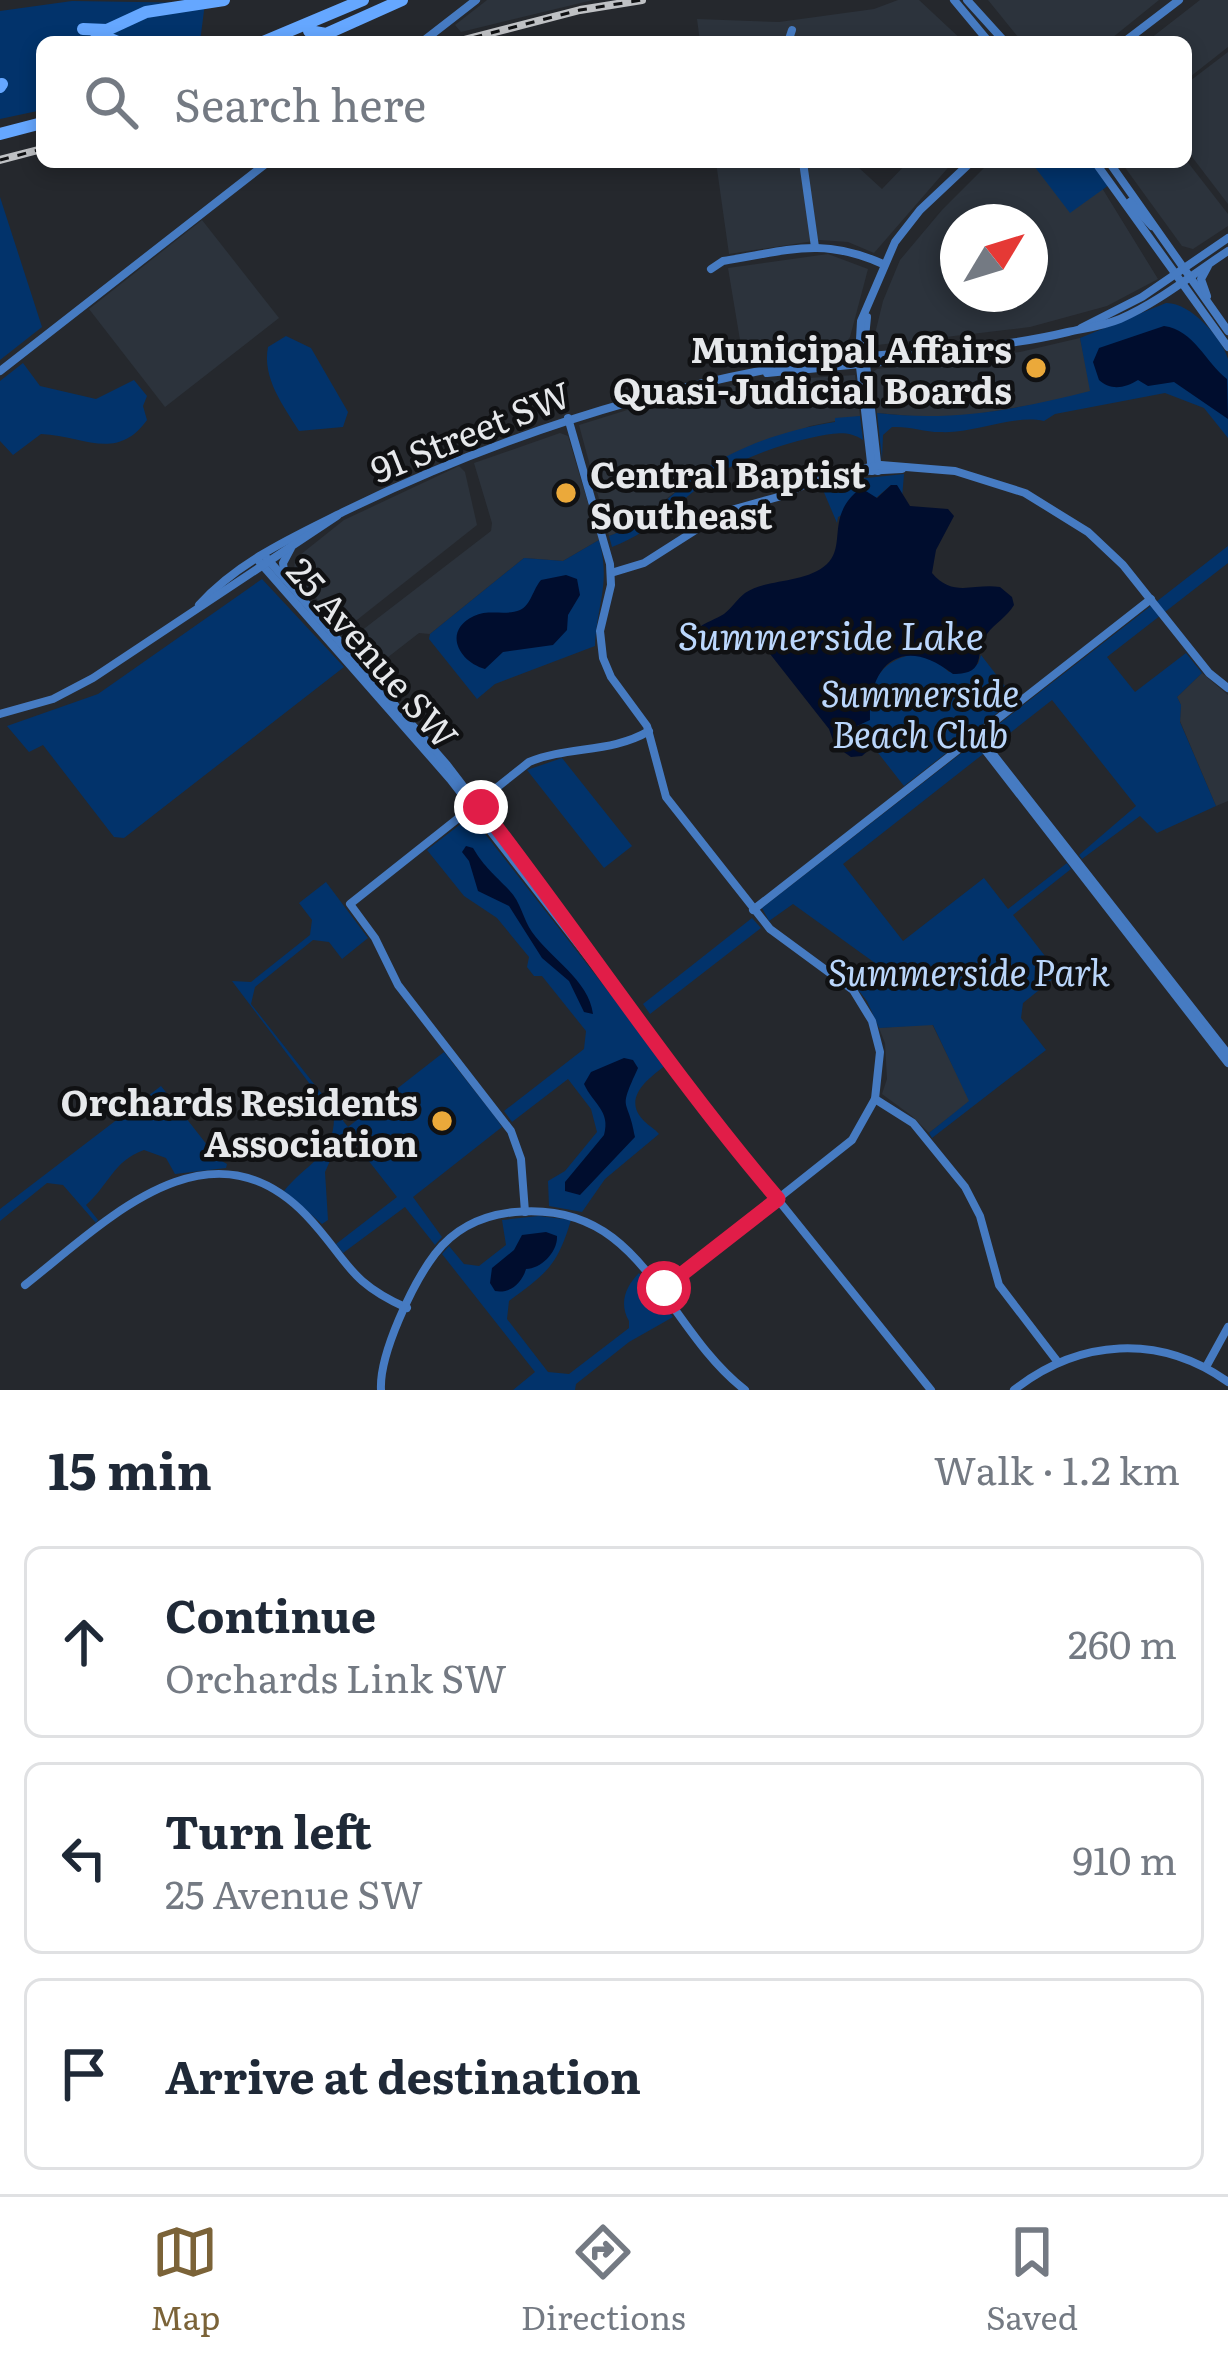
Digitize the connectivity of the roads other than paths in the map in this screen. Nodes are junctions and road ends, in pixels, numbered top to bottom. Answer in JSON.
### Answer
{"nodes":[{"id":1,"x":224,"y":0,"type":"edge"},
{"id":2,"x":363,"y":0,"type":"edge"},
{"id":3,"x":375,"y":0,"type":"edge"},
{"id":4,"x":402,"y":0,"type":"edge"},
{"id":5,"x":476,"y":0,"type":"edge"},
{"id":6,"x":954,"y":0,"type":"edge"},
{"id":7,"x":967,"y":0,"type":"edge"},
{"id":8,"x":1179,"y":0,"type":"edge"},
{"id":9,"x":792,"y":30,"type":"dead end"},
{"id":10,"x":309,"y":31,"type":"junction"},
{"id":11,"x":102,"y":36,"type":"edge"},
{"id":12,"x":277,"y":36,"type":"edge"},
{"id":13,"x":297,"y":36,"type":"edge"},
{"id":14,"x":430,"y":36,"type":"edge"},
{"id":15,"x":790,"y":36,"type":"edge"},
{"id":16,"x":984,"y":36,"type":"edge"},
{"id":17,"x":1000,"y":36,"type":"edge"},
{"id":18,"x":1132,"y":36,"type":"edge"},
{"id":19,"x":36,"y":125,"type":"edge"},
{"id":20,"x":0,"y":134,"type":"edge"},
{"id":21,"x":260,"y":168,"type":"edge"},
{"id":22,"x":804,"y":168,"type":"edge"},
{"id":23,"x":964,"y":168,"type":"edge"},
{"id":24,"x":1101,"y":168,"type":"edge"},
{"id":25,"x":1103,"y":168,"type":"edge"},
{"id":26,"x":1113,"y":168,"type":"edge"},
{"id":27,"x":1123,"y":181,"type":"junction"},
{"id":28,"x":1114,"y":188,"type":"junction"},
{"id":29,"x":1158,"y":230,"type":"junction"},
{"id":30,"x":1228,"y":244,"type":"edge"},
{"id":31,"x":814,"y":248,"type":"junction"},
{"id":32,"x":1206,"y":252,"type":"junction"},
{"id":33,"x":1173,"y":254,"type":"junction"},
{"id":34,"x":1211,"y":262,"type":"junction"},
{"id":35,"x":883,"y":264,"type":"junction"},
{"id":36,"x":711,"y":269,"type":"dead end"},
{"id":37,"x":1181,"y":277,"type":"junction"},
{"id":38,"x":1148,"y":304,"type":"junction"},
{"id":39,"x":1197,"y":305,"type":"junction"},
{"id":40,"x":867,"y":309,"type":"junction"},
{"id":41,"x":1100,"y":326,"type":"junction"},
{"id":42,"x":1080,"y":329,"type":"junction"},
{"id":43,"x":1228,"y":330,"type":"edge"},
{"id":44,"x":859,"y":337,"type":"junction"},
{"id":45,"x":1228,"y":347,"type":"edge"},
{"id":46,"x":842,"y":360,"type":"junction"},
{"id":47,"x":862,"y":362,"type":"junction"},
{"id":48,"x":0,"y":371,"type":"edge"},
{"id":49,"x":766,"y":372,"type":"junction"},
{"id":50,"x":568,"y":418,"type":"junction"},
{"id":51,"x":875,"y":468,"type":"junction"},
{"id":52,"x":338,"y":515,"type":"junction"},
{"id":53,"x":299,"y":541,"type":"junction"},
{"id":54,"x":262,"y":559,"type":"junction"},
{"id":55,"x":611,"y":573,"type":"junction"},
{"id":56,"x":286,"y":580,"type":"junction"},
{"id":57,"x":1151,"y":599,"type":"junction"},
{"id":58,"x":1228,"y":688,"type":"edge"},
{"id":59,"x":0,"y":715,"type":"edge"},
{"id":60,"x":649,"y":731,"type":"junction"},
{"id":61,"x":976,"y":736,"type":"junction"},
{"id":62,"x":474,"y":805,"type":"junction"},
{"id":63,"x":753,"y":910,"type":"junction"},
{"id":64,"x":1228,"y":1058,"type":"edge"},
{"id":65,"x":875,"y":1099,"type":"junction"},
{"id":66,"x":779,"y":1198,"type":"junction"},
{"id":67,"x":525,"y":1212,"type":"junction"},
{"id":68,"x":25,"y":1286,"type":"dead end"},
{"id":69,"x":660,"y":1292,"type":"junction"},
{"id":70,"x":407,"y":1308,"type":"junction"},
{"id":71,"x":1228,"y":1327,"type":"edge"},
{"id":72,"x":1057,"y":1361,"type":"junction"},
{"id":73,"x":1206,"y":1367,"type":"junction"},
{"id":74,"x":1228,"y":1382,"type":"edge"},
{"id":75,"x":381,"y":1390,"type":"edge"},
{"id":76,"x":745,"y":1390,"type":"edge"},
{"id":77,"x":931,"y":1390,"type":"edge"},
{"id":78,"x":1014,"y":1390,"type":"edge"}],
"edges":[{"from":1,"to":11,"type":"highway"},
{"from":2,"to":12,"type":"highway"},
{"from":3,"to":10,"type":"highway"},
{"from":4,"to":10,"type":"highway"},
{"from":5,"to":14,"type":"street"},
{"from":6,"to":16,"type":"street"},
{"from":7,"to":17,"type":"street"},
{"from":8,"to":18,"type":"street"},
{"from":9,"to":15,"type":"street"},
{"from":10,"to":13,"type":"highway"},
{"from":19,"to":20,"type":"highway"},
{"from":21,"to":48,"type":"street"},
{"from":22,"to":31,"type":"street"},
{"from":23,"to":35,"type":"street"},
{"from":24,"to":28,"type":"street"},
{"from":25,"to":27,"type":"street"},
{"from":26,"to":27,"type":"street"},
{"from":27,"to":29,"type":"street"},
{"from":28,"to":29,"type":"street"},
{"from":28,"to":37,"type":"street"},
{"from":29,"to":33,"type":"street"},
{"from":30,"to":32,"type":"street","name":"91 Street SW"},
{"from":30,"to":34,"type":"street","name":"91 Street SW"},
{"from":30,"to":37,"type":"street"},
{"from":31,"to":35,"type":"street"},
{"from":31,"to":36,"type":"street"},
{"from":32,"to":33,"type":"street"},
{"from":32,"to":37,"type":"street","name":"91 Street SW"},
{"from":33,"to":37,"type":"street"},
{"from":34,"to":37,"type":"street","name":"91 Street SW"},
{"from":34,"to":43,"type":"street"},
{"from":35,"to":40,"type":"street"},
{"from":37,"to":38,"type":"street","name":"91 Street SW"},
{"from":37,"to":39,"type":"street"},
{"from":37,"to":41,"type":"street"},
{"from":37,"to":42,"type":"street","name":"91 Street SW"},
{"from":37,"to":43,"type":"street"},
{"from":38,"to":39,"type":"street"},
{"from":38,"to":41,"type":"street","name":"91 Street SW"},
{"from":39,"to":45,"type":"street"},
{"from":40,"to":44,"type":"street"},
{"from":40,"to":47,"type":"street"},
{"from":41,"to":42,"type":"street","name":"91 Street SW"},
{"from":42,"to":47,"type":"street","name":"91 Street SW"},
{"from":44,"to":46,"type":"street"},
{"from":44,"to":47,"type":"street"},
{"from":46,"to":47,"type":"street","name":"91 Street SW"},
{"from":46,"to":49,"type":"street","name":"91 Street SW"},
{"from":47,"to":49,"type":"street","name":"91 Street SW"},
{"from":47,"to":51,"type":"street"},
{"from":49,"to":50,"type":"street","name":"91 Street SW"},
{"from":50,"to":52,"type":"street","name":"91 Street SW"},
{"from":50,"to":55,"type":"street"},
{"from":51,"to":55,"type":"street"},
{"from":51,"to":57,"type":"street"},
{"from":52,"to":53,"type":"street","name":"91 Street SW"},
{"from":52,"to":54,"type":"street","name":"91 Street SW"},
{"from":53,"to":54,"type":"street","name":"91 Street SW"},
{"from":53,"to":56,"type":"street"},
{"from":54,"to":56,"type":"street","name":"25 Avenue SW"},
{"from":54,"to":59,"type":"street","name":"91 Street SW"},
{"from":54,"to":62,"type":"street","name":"25 Avenue SW"},
{"from":55,"to":60,"type":"street"},
{"from":56,"to":62,"type":"street","name":"25 Avenue SW"},
{"from":57,"to":58,"type":"street"},
{"from":57,"to":61,"type":"street"},
{"from":60,"to":62,"type":"street"},
{"from":60,"to":63,"type":"street"},
{"from":61,"to":63,"type":"street"},
{"from":61,"to":64,"type":"street"},
{"from":62,"to":66,"type":"street","name":"25 Avenue SW"},
{"from":62,"to":67,"type":"street"},
{"from":63,"to":65,"type":"street"},
{"from":65,"to":66,"type":"street"},
{"from":65,"to":72,"type":"street"},
{"from":66,"to":69,"type":"street"},
{"from":66,"to":77,"type":"street","name":"25 Avenue SW"},
{"from":67,"to":69,"type":"street"},
{"from":67,"to":70,"type":"street"},
{"from":68,"to":70,"type":"street"},
{"from":69,"to":76,"type":"street"},
{"from":70,"to":75,"type":"street"},
{"from":71,"to":73,"type":"street"},
{"from":72,"to":73,"type":"street"},
{"from":72,"to":78,"type":"street"},
{"from":73,"to":74,"type":"street"}]}
